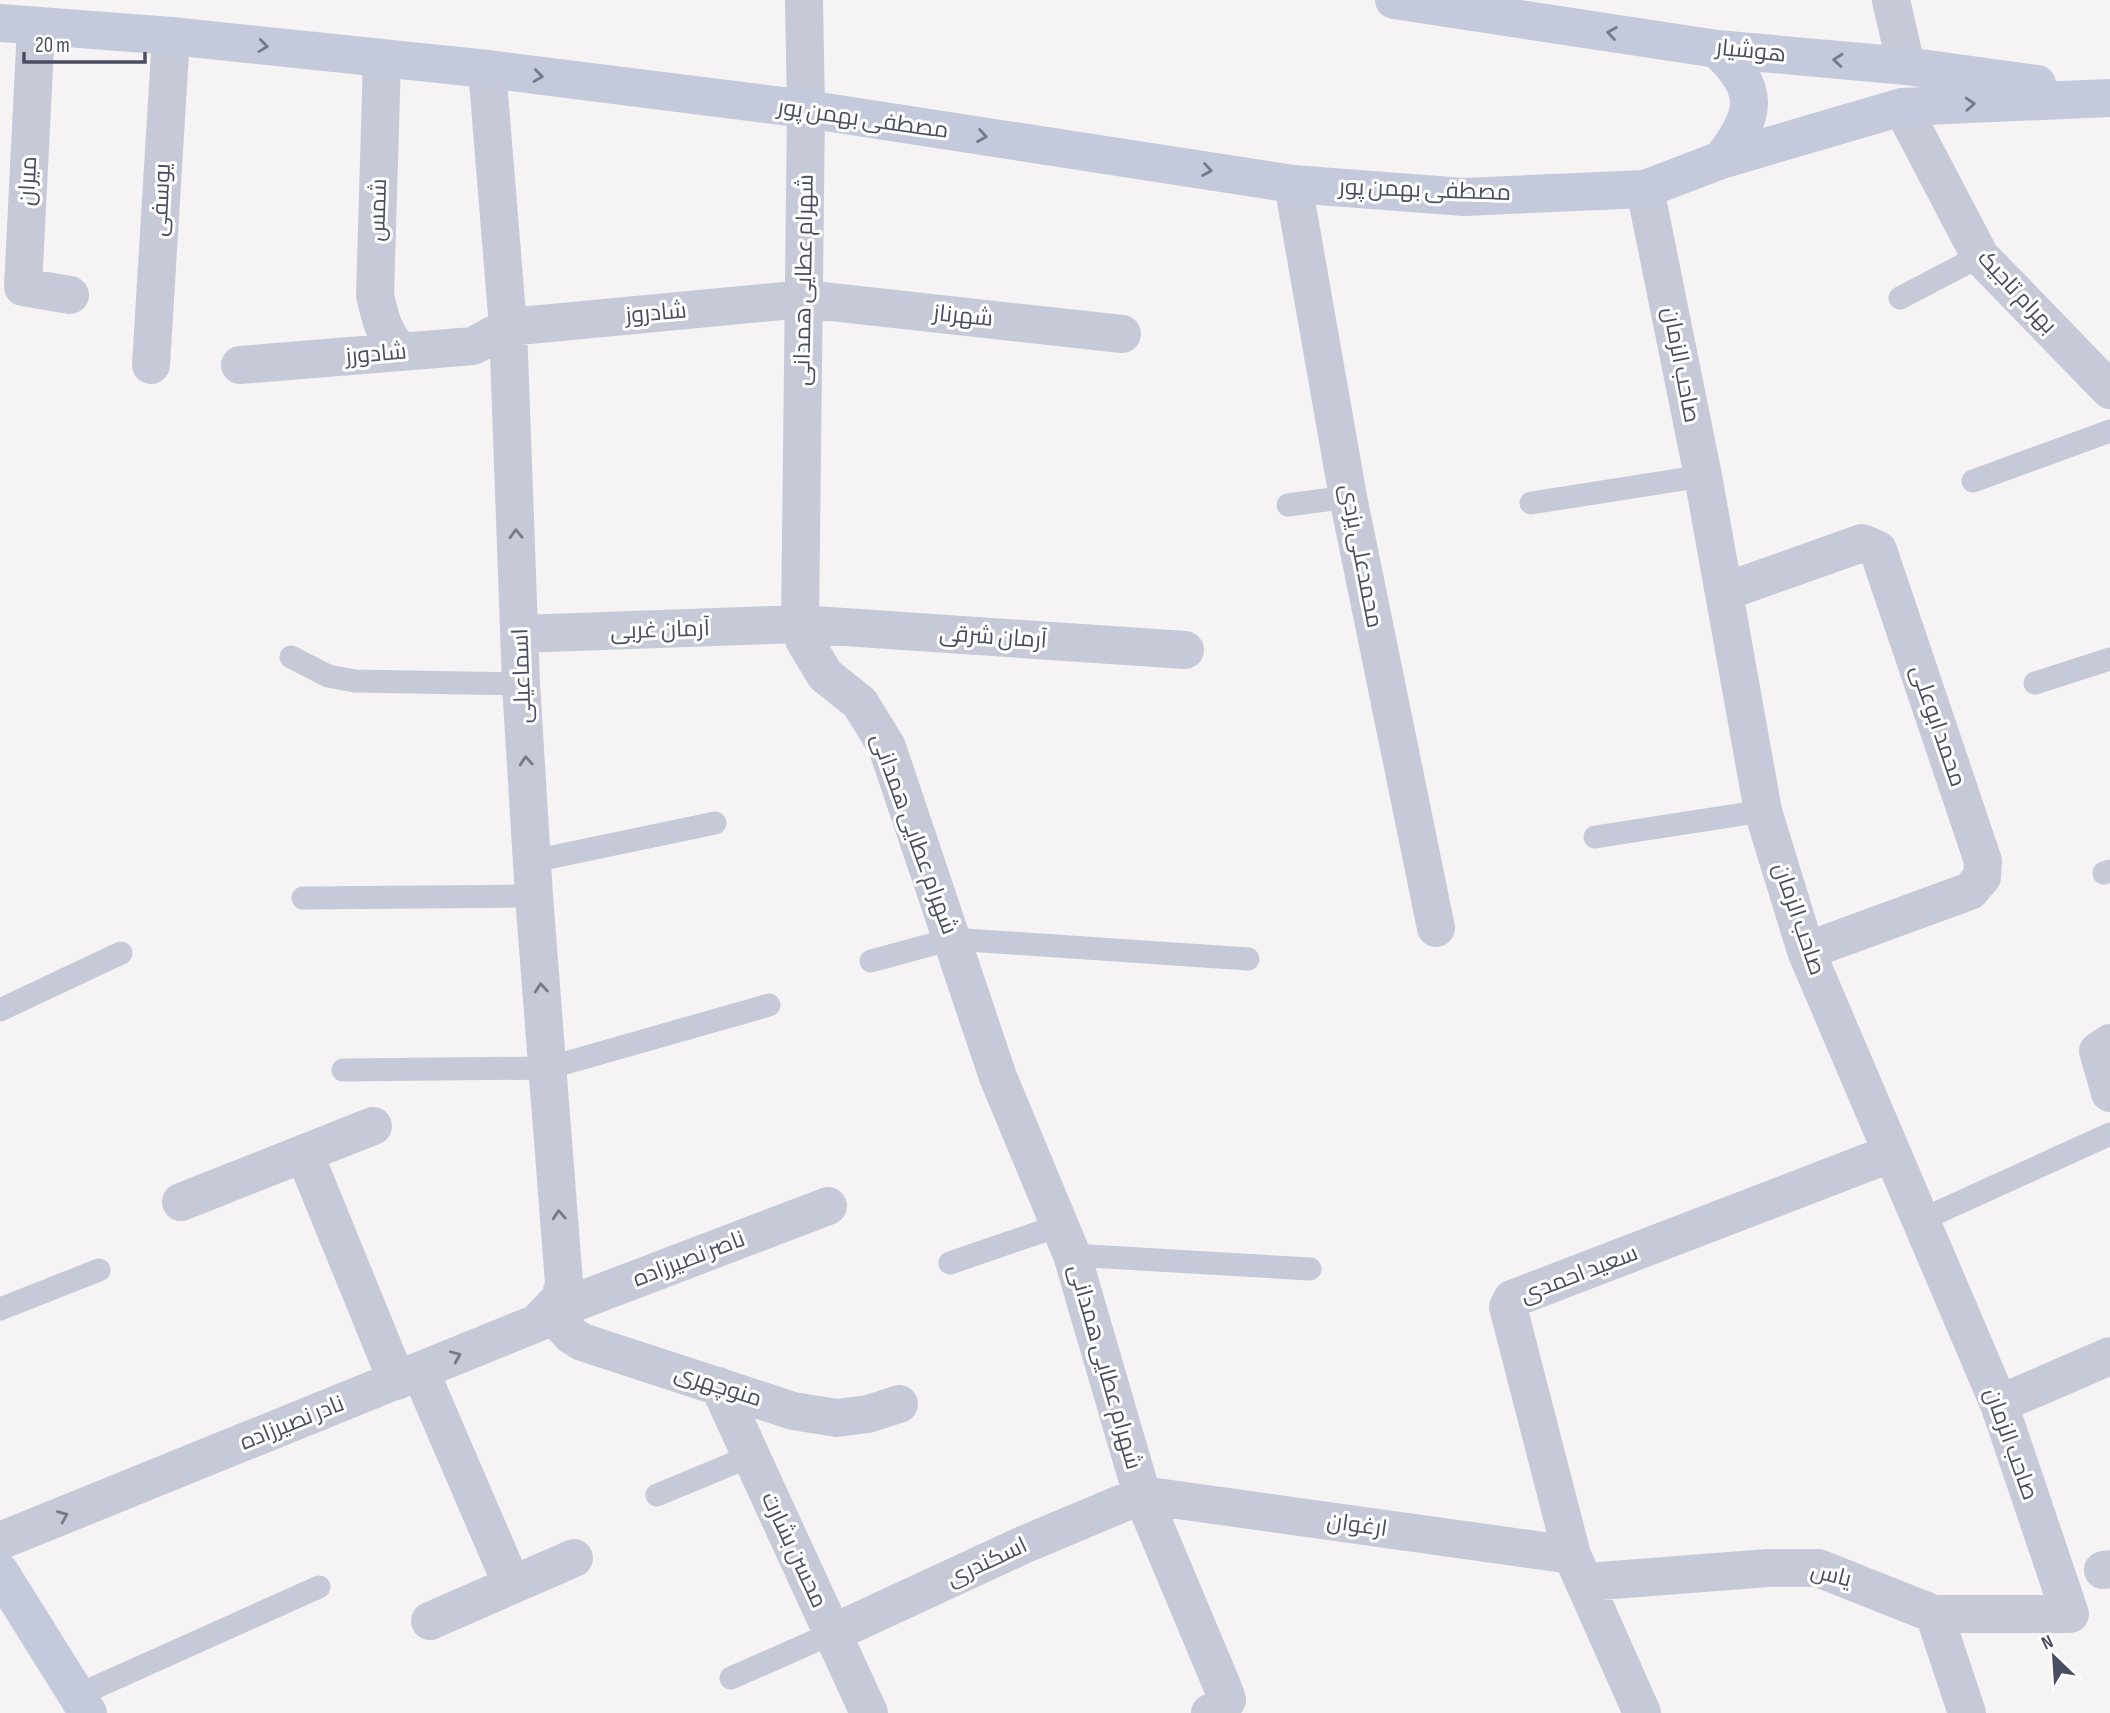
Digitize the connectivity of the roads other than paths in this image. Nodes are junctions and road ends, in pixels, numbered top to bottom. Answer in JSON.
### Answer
{"nodes":[{"id":1,"x":804,"y":0,"type":"edge"},
{"id":2,"x":1394,"y":0,"type":"edge"},
{"id":3,"x":1891,"y":0,"type":"edge"},
{"id":4,"x":18,"y":25,"type":"edge"},
{"id":5,"x":171,"y":36,"type":"junction"},
{"id":6,"x":1717,"y":49,"type":"junction"},
{"id":7,"x":382,"y":60,"type":"junction"},
{"id":8,"x":1906,"y":66,"type":"junction"},
{"id":9,"x":487,"y":69,"type":"junction"},
{"id":10,"x":2110,"y":96,"type":"edge"},
{"id":11,"x":1902,"y":107,"type":"junction"},
{"id":12,"x":806,"y":110,"type":"junction"},
{"id":13,"x":1721,"y":160,"type":"junction"},
{"id":14,"x":1293,"y":184,"type":"junction"},
{"id":15,"x":1645,"y":189,"type":"junction"},
{"id":16,"x":1980,"y":256,"type":"junction"},
{"id":17,"x":70,"y":295,"type":"dead end"},
{"id":18,"x":1900,"y":298,"type":"dead end"},
{"id":19,"x":804,"y":299,"type":"junction"},
{"id":20,"x":508,"y":327,"type":"junction"},
{"id":21,"x":1122,"y":334,"type":"dead end"},
{"id":22,"x":401,"y":352,"type":"junction"},
{"id":23,"x":151,"y":365,"type":"dead end"},
{"id":24,"x":240,"y":365,"type":"dead end"},
{"id":25,"x":2110,"y":390,"type":"edge"},
{"id":26,"x":2110,"y":431,"type":"edge"},
{"id":27,"x":1703,"y":476,"type":"junction"},
{"id":28,"x":1973,"y":481,"type":"dead end"},
{"id":29,"x":1348,"y":497,"type":"junction"},
{"id":30,"x":1531,"y":503,"type":"dead end"},
{"id":31,"x":1288,"y":506,"type":"dead end"},
{"id":32,"x":1724,"y":592,"type":"junction"},
{"id":33,"x":800,"y":624,"type":"junction"},
{"id":34,"x":520,"y":634,"type":"junction"},
{"id":35,"x":1185,"y":650,"type":"dead end"},
{"id":36,"x":291,"y":657,"type":"dead end"},
{"id":37,"x":2110,"y":659,"type":"edge"},
{"id":38,"x":2035,"y":683,"type":"dead end"},
{"id":39,"x":521,"y":684,"type":"junction"},
{"id":40,"x":1763,"y":811,"type":"junction"},
{"id":41,"x":715,"y":823,"type":"dead end"},
{"id":42,"x":1595,"y":837,"type":"dead end"},
{"id":43,"x":533,"y":878,"type":"junction"},
{"id":44,"x":303,"y":898,"type":"dead end"},
{"id":45,"x":1437,"y":928,"type":"dead end"},
{"id":46,"x":952,"y":939,"type":"junction"},
{"id":47,"x":1807,"y":950,"type":"junction"},
{"id":48,"x":121,"y":953,"type":"dead end"},
{"id":49,"x":1248,"y":959,"type":"dead end"},
{"id":50,"x":871,"y":961,"type":"dead end"},
{"id":51,"x":769,"y":1005,"type":"dead end"},
{"id":52,"x":0,"y":1010,"type":"edge"},
{"id":53,"x":2110,"y":1043,"type":"edge"},
{"id":54,"x":548,"y":1068,"type":"junction"},
{"id":55,"x":343,"y":1070,"type":"dead end"},
{"id":56,"x":2110,"y":1093,"type":"edge"},
{"id":57,"x":373,"y":1126,"type":"dead end"},
{"id":58,"x":2110,"y":1134,"type":"edge"},
{"id":59,"x":304,"y":1153,"type":"junction"},
{"id":60,"x":1892,"y":1153,"type":"junction"},
{"id":61,"x":181,"y":1202,"type":"dead end"},
{"id":62,"x":828,"y":1206,"type":"dead end"},
{"id":63,"x":1921,"y":1220,"type":"junction"},
{"id":64,"x":1065,"y":1240,"type":"junction"},
{"id":65,"x":950,"y":1263,"type":"dead end"},
{"id":66,"x":1310,"y":1269,"type":"dead end"},
{"id":67,"x":99,"y":1270,"type":"dead end"},
{"id":68,"x":557,"y":1297,"type":"junction"},
{"id":69,"x":0,"y":1309,"type":"edge"},
{"id":70,"x":2110,"y":1356,"type":"edge"},
{"id":71,"x":408,"y":1376,"type":"junction"},
{"id":72,"x":719,"y":1386,"type":"junction"},
{"id":73,"x":1999,"y":1404,"type":"junction"},
{"id":74,"x":899,"y":1405,"type":"dead end"},
{"id":75,"x":751,"y":1456,"type":"junction"},
{"id":76,"x":657,"y":1495,"type":"dead end"},
{"id":77,"x":1143,"y":1495,"type":"junction"},
{"id":78,"x":0,"y":1541,"type":"edge"},
{"id":79,"x":574,"y":1558,"type":"dead end"},
{"id":80,"x":1580,"y":1568,"type":"junction"},
{"id":81,"x":0,"y":1572,"type":"edge"},
{"id":82,"x":512,"y":1585,"type":"junction"},
{"id":83,"x":319,"y":1587,"type":"dead end"},
{"id":84,"x":1934,"y":1614,"type":"junction"},
{"id":85,"x":2070,"y":1614,"type":"joint"},
{"id":86,"x":430,"y":1621,"type":"dead end"},
{"id":87,"x":833,"y":1633,"type":"junction"},
{"id":88,"x":731,"y":1678,"type":"dead end"},
{"id":89,"x":82,"y":1705,"type":"edge"},
{"id":90,"x":869,"y":1713,"type":"edge"},
{"id":91,"x":1210,"y":1713,"type":"edge"},
{"id":92,"x":1642,"y":1713,"type":"edge"},
{"id":93,"x":1966,"y":1713,"type":"edge"}],
"edges":[{"from":1,"to":12,"type":"street","name":"شهرام عطایی همدانی"},
{"from":6,"to":2,"type":"main road","name":"هوشیار","one_way":true},
{"from":3,"to":8,"type":"street"},
{"from":4,"to":5,"type":"main road","name":"مصطفی بهمن پور"},
{"from":4,"to":17,"type":"street","name":"میران"},
{"from":5,"to":7,"type":"main road","name":"مصطفی بهمن پور","one_way":true},
{"from":5,"to":23,"type":"street","name":"یوسفی"},
{"from":8,"to":6,"type":"main road","name":"هوشیار","one_way":true},
{"from":6,"to":13,"type":"main road"},
{"from":7,"to":9,"type":"main road","name":"مصطفی بهمن پور"},
{"from":7,"to":22,"type":"street","name":"شمس"},
{"from":8,"to":10,"type":"main road","name":"هوشیار"},
{"from":9,"to":12,"type":"main road","name":"مصطفی بهمن پور","one_way":true},
{"from":9,"to":20,"type":"street","name":"اسماعیلی"},
{"from":11,"to":10,"type":"main road","name":"هوشیار","one_way":true},
{"from":11,"to":13,"type":"main road","name":"مصطفی بهمن پور"},
{"from":11,"to":16,"type":"street","name":"بهرام تاجیک"},
{"from":12,"to":14,"type":"main road","name":"مصطفی بهمن پور","one_way":true},
{"from":12,"to":19,"type":"street","name":"شهرام عطایی همدانی"},
{"from":13,"to":15,"type":"main road","name":"مصطفی بهمن پور"},
{"from":14,"to":15,"type":"main road","name":"مصطفی بهمن پور"},
{"from":14,"to":29,"type":"street","name":"محمدعلی یزدی"},
{"from":15,"to":27,"type":"street","name":"صاحب الزمان"},
{"from":16,"to":18,"type":"lane"},
{"from":16,"to":25,"type":"street","name":"بهرام تاجیک"},
{"from":19,"to":20,"type":"street","name":"شادروز"},
{"from":19,"to":21,"type":"street","name":"شهرناز"},
{"from":19,"to":33,"type":"street","name":"شهرام عطایی همدانی"},
{"from":20,"to":22,"type":"street","name":"شادورز"},
{"from":34,"to":20,"type":"street","name":"اسماعیلی","one_way":true},
{"from":22,"to":24,"type":"street","name":"شادورز"},
{"from":26,"to":28,"type":"lane"},
{"from":27,"to":30,"type":"lane"},
{"from":27,"to":32,"type":"street","name":"صاحب الزمان"},
{"from":29,"to":31,"type":"lane"},
{"from":29,"to":45,"type":"street","name":"محمدعلی یزدی"},
{"from":32,"to":40,"type":"street","name":"صاحب الزمان"},
{"from":32,"to":47,"type":"street","name":"محمد ابوعلی"},
{"from":33,"to":34,"type":"street","name":"آرمان غربی"},
{"from":33,"to":35,"type":"street","name":"آرمان شرقی"},
{"from":33,"to":46,"type":"street","name":"شهرام عطایی همدانی"},
{"from":34,"to":39,"type":"street","name":"اسماعیلی"},
{"from":36,"to":39,"type":"lane"},
{"from":37,"to":38,"type":"lane"},
{"from":43,"to":39,"type":"street","name":"اسماعیلی","one_way":true},
{"from":40,"to":42,"type":"lane"},
{"from":40,"to":47,"type":"street","name":"صاحب الزمان"},
{"from":41,"to":43,"type":"lane"},
{"from":43,"to":44,"type":"lane"},
{"from":54,"to":43,"type":"street","name":"اسماعیلی","one_way":true},
{"from":46,"to":49,"type":"lane"},
{"from":46,"to":50,"type":"lane"},
{"from":46,"to":64,"type":"street","name":"شهرام عطایی همدانی"},
{"from":47,"to":60,"type":"street","name":"صاحب الزمان"},
{"from":48,"to":52,"type":"lane"},
{"from":51,"to":54,"type":"lane"},
{"from":53,"to":56,"type":"street"},
{"from":54,"to":55,"type":"lane"},
{"from":68,"to":54,"type":"street","name":"اسماعیلی","one_way":true},
{"from":57,"to":59,"type":"street"},
{"from":58,"to":63,"type":"lane"},
{"from":59,"to":61,"type":"street"},
{"from":59,"to":71,"type":"street"},
{"from":60,"to":63,"type":"street","name":"صاحب الزمان"},
{"from":60,"to":80,"type":"street","name":"سعید احمدی"},
{"from":62,"to":68,"type":"street","name":"ناصر نصیرزاده"},
{"from":63,"to":73,"type":"street","name":"صاحب الزمان"},
{"from":64,"to":65,"type":"lane"},
{"from":64,"to":66,"type":"lane"},
{"from":64,"to":77,"type":"street","name":"شهرام عطایی همدانی"},
{"from":67,"to":69,"type":"lane"},
{"from":71,"to":68,"type":"street","name":"نادر نصیرزاده","one_way":true},
{"from":68,"to":72,"type":"street","name":"منوچهری"},
{"from":70,"to":73,"type":"street"},
{"from":78,"to":71,"type":"street","name":"نادر نصیرزاده","one_way":true},
{"from":71,"to":82,"type":"street"},
{"from":72,"to":74,"type":"street","name":"منوچهری"},
{"from":72,"to":75,"type":"street","name":"محسن بشارت"},
{"from":73,"to":85,"type":"street","name":"صاحب الزمان"},
{"from":75,"to":76,"type":"lane"},
{"from":75,"to":87,"type":"street","name":"محسن بشارت"},
{"from":77,"to":80,"type":"street","name":"ارغوان"},
{"from":77,"to":87,"type":"street","name":"اسکندری"},
{"from":77,"to":91,"type":"street","name":"شهرام عطایی همدانی"},
{"from":79,"to":82,"type":"street"},
{"from":80,"to":84,"type":"street","name":"یاس"},
{"from":80,"to":92,"type":"street","name":"سعید احمدی"},
{"from":81,"to":89,"type":"main road"},
{"from":82,"to":86,"type":"street"},
{"from":83,"to":89,"type":"lane"},
{"from":84,"to":85,"type":"street","name":"یاس"},
{"from":84,"to":93,"type":"street"},
{"from":87,"to":88,"type":"lane"},
{"from":87,"to":90,"type":"street","name":"محسن بشارت"}]}
